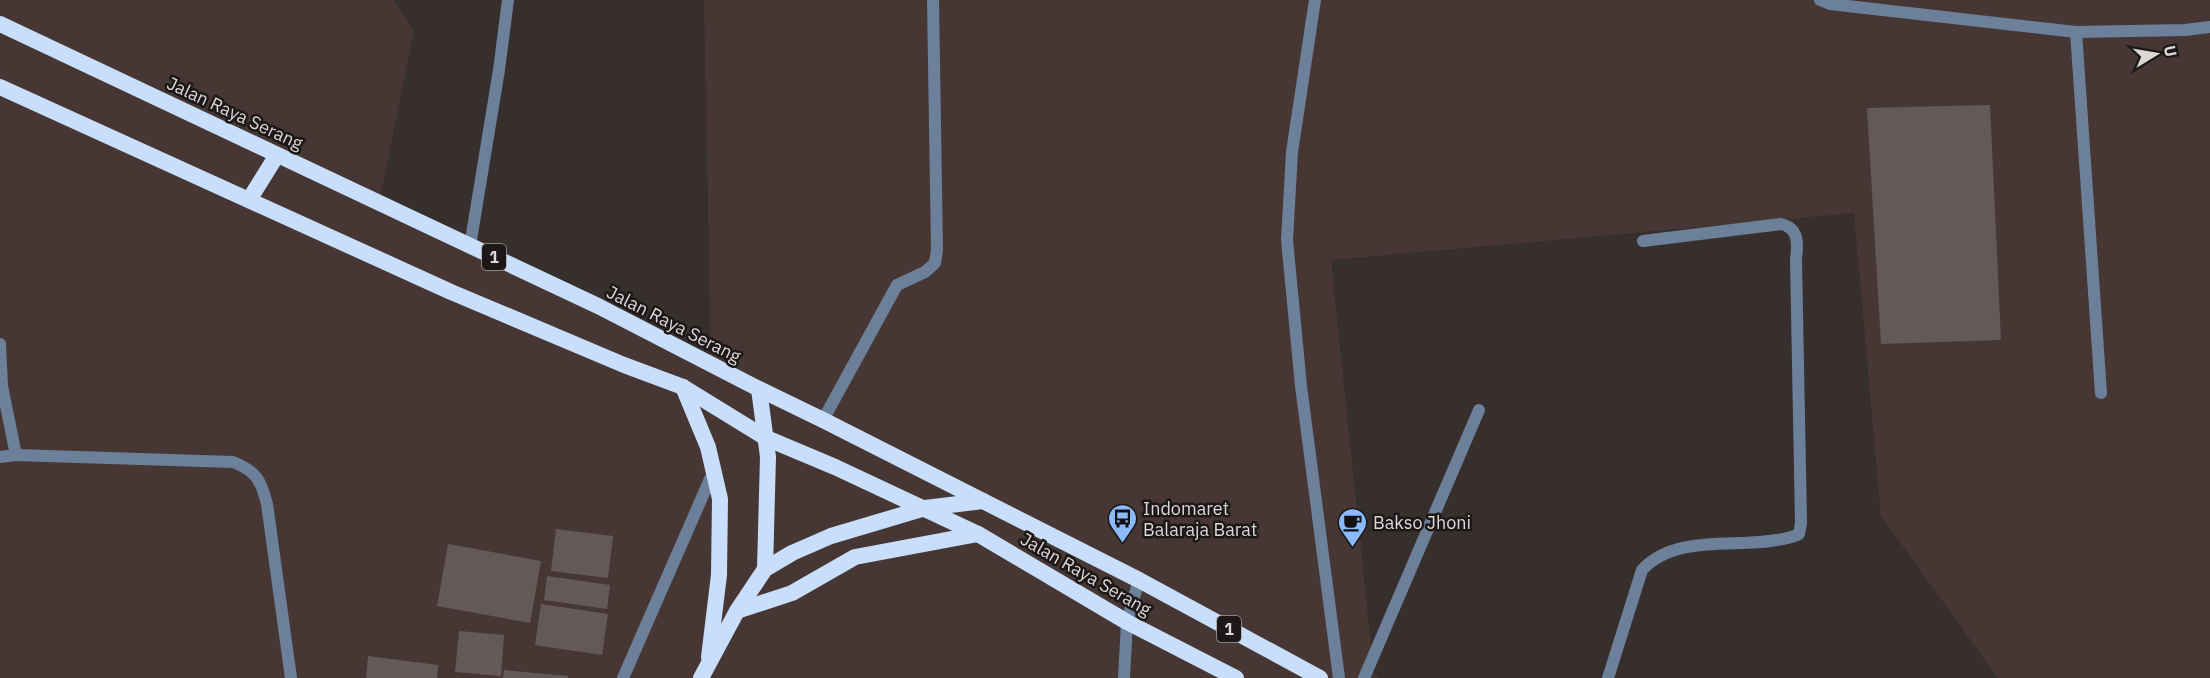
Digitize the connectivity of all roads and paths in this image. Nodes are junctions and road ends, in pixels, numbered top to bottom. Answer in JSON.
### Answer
{"nodes":[{"id":1,"x":508,"y":0,"type":"edge"},
{"id":2,"x":933,"y":0,"type":"edge"},
{"id":3,"x":1315,"y":0,"type":"edge"},
{"id":4,"x":1820,"y":0,"type":"edge"},
{"id":5,"x":0,"y":24,"type":"edge"},
{"id":6,"x":2210,"y":27,"type":"edge"},
{"id":7,"x":2076,"y":32,"type":"junction"},
{"id":8,"x":0,"y":87,"type":"edge"},
{"id":9,"x":277,"y":155,"type":"junction"},
{"id":10,"x":249,"y":200,"type":"junction"},
{"id":11,"x":1643,"y":241,"type":"dead end"},
{"id":12,"x":470,"y":246,"type":"junction"},
{"id":13,"x":0,"y":344,"type":"edge"},
{"id":14,"x":683,"y":387,"type":"junction"},
{"id":15,"x":759,"y":389,"type":"junction"},
{"id":16,"x":2101,"y":393,"type":"dead end"},
{"id":17,"x":1479,"y":410,"type":"dead end"},
{"id":18,"x":823,"y":420,"type":"junction"},
{"id":19,"x":766,"y":438,"type":"junction"},
{"id":20,"x":16,"y":455,"type":"junction"},
{"id":21,"x":0,"y":457,"type":"edge"},
{"id":22,"x":714,"y":470,"type":"junction"},
{"id":23,"x":983,"y":501,"type":"junction"},
{"id":24,"x":925,"y":508,"type":"junction"},
{"id":25,"x":978,"y":534,"type":"junction"},
{"id":26,"x":765,"y":569,"type":"junction"},
{"id":27,"x":1139,"y":580,"type":"junction"},
{"id":28,"x":737,"y":611,"type":"junction"},
{"id":29,"x":1127,"y":622,"type":"junction"},
{"id":30,"x":704,"y":673,"type":"edge"},
{"id":31,"x":291,"y":678,"type":"edge"},
{"id":32,"x":622,"y":678,"type":"edge"},
{"id":33,"x":1124,"y":678,"type":"edge"},
{"id":34,"x":1236,"y":678,"type":"edge"},
{"id":35,"x":1320,"y":678,"type":"edge"},
{"id":36,"x":1339,"y":678,"type":"edge"},
{"id":37,"x":1364,"y":678,"type":"edge"},
{"id":38,"x":1608,"y":678,"type":"edge"}],
"edges":[{"from":1,"to":12,"type":"street"},
{"from":2,"to":18,"type":"street"},
{"from":3,"to":36,"type":"street"},
{"from":4,"to":7,"type":"street"},
{"from":5,"to":9,"type":"highway","name":"Jalan Raya Serang","number":"1"},
{"from":6,"to":7,"type":"street"},
{"from":7,"to":16,"type":"street"},
{"from":8,"to":10,"type":"highway","name":"Jalan Raya Serang","number":"1"},
{"from":9,"to":10,"type":"highway"},
{"from":9,"to":12,"type":"highway","name":"Jalan Raya Serang","number":"1"},
{"from":10,"to":14,"type":"highway","name":"Jalan Raya Serang","number":"1"},
{"from":11,"to":38,"type":"street"},
{"from":12,"to":15,"type":"highway","name":"Jalan Raya Serang","number":"1"},
{"from":13,"to":20,"type":"street"},
{"from":14,"to":19,"type":"highway","name":"Jalan Raya Serang","number":"1"},
{"from":14,"to":22,"type":"highway"},
{"from":15,"to":18,"type":"highway","name":"Jalan Raya Serang","number":"1"},
{"from":15,"to":19,"type":"highway"},
{"from":17,"to":37,"type":"street"},
{"from":18,"to":23,"type":"highway","name":"Jalan Raya Serang","number":"1"},
{"from":19,"to":24,"type":"highway","name":"Jalan Raya Serang","number":"1"},
{"from":19,"to":26,"type":"highway"},
{"from":20,"to":21,"type":"street"},
{"from":20,"to":31,"type":"street"},
{"from":22,"to":30,"type":"highway"},
{"from":22,"to":32,"type":"street"},
{"from":23,"to":24,"type":"highway"},
{"from":23,"to":27,"type":"highway","name":"Jalan Raya Serang","number":"1"},
{"from":24,"to":25,"type":"highway","name":"Jalan Raya Serang","number":"1"},
{"from":24,"to":26,"type":"highway"},
{"from":25,"to":28,"type":"highway"},
{"from":25,"to":29,"type":"highway","name":"Jalan Raya Serang","number":"1"},
{"from":26,"to":28,"type":"highway"},
{"from":27,"to":29,"type":"street"},
{"from":27,"to":35,"type":"highway","name":"Jalan Raya Serang","number":"1"},
{"from":28,"to":30,"type":"highway"},
{"from":29,"to":33,"type":"street"},
{"from":29,"to":34,"type":"highway","name":"Jalan Raya Serang","number":"1"}]}
